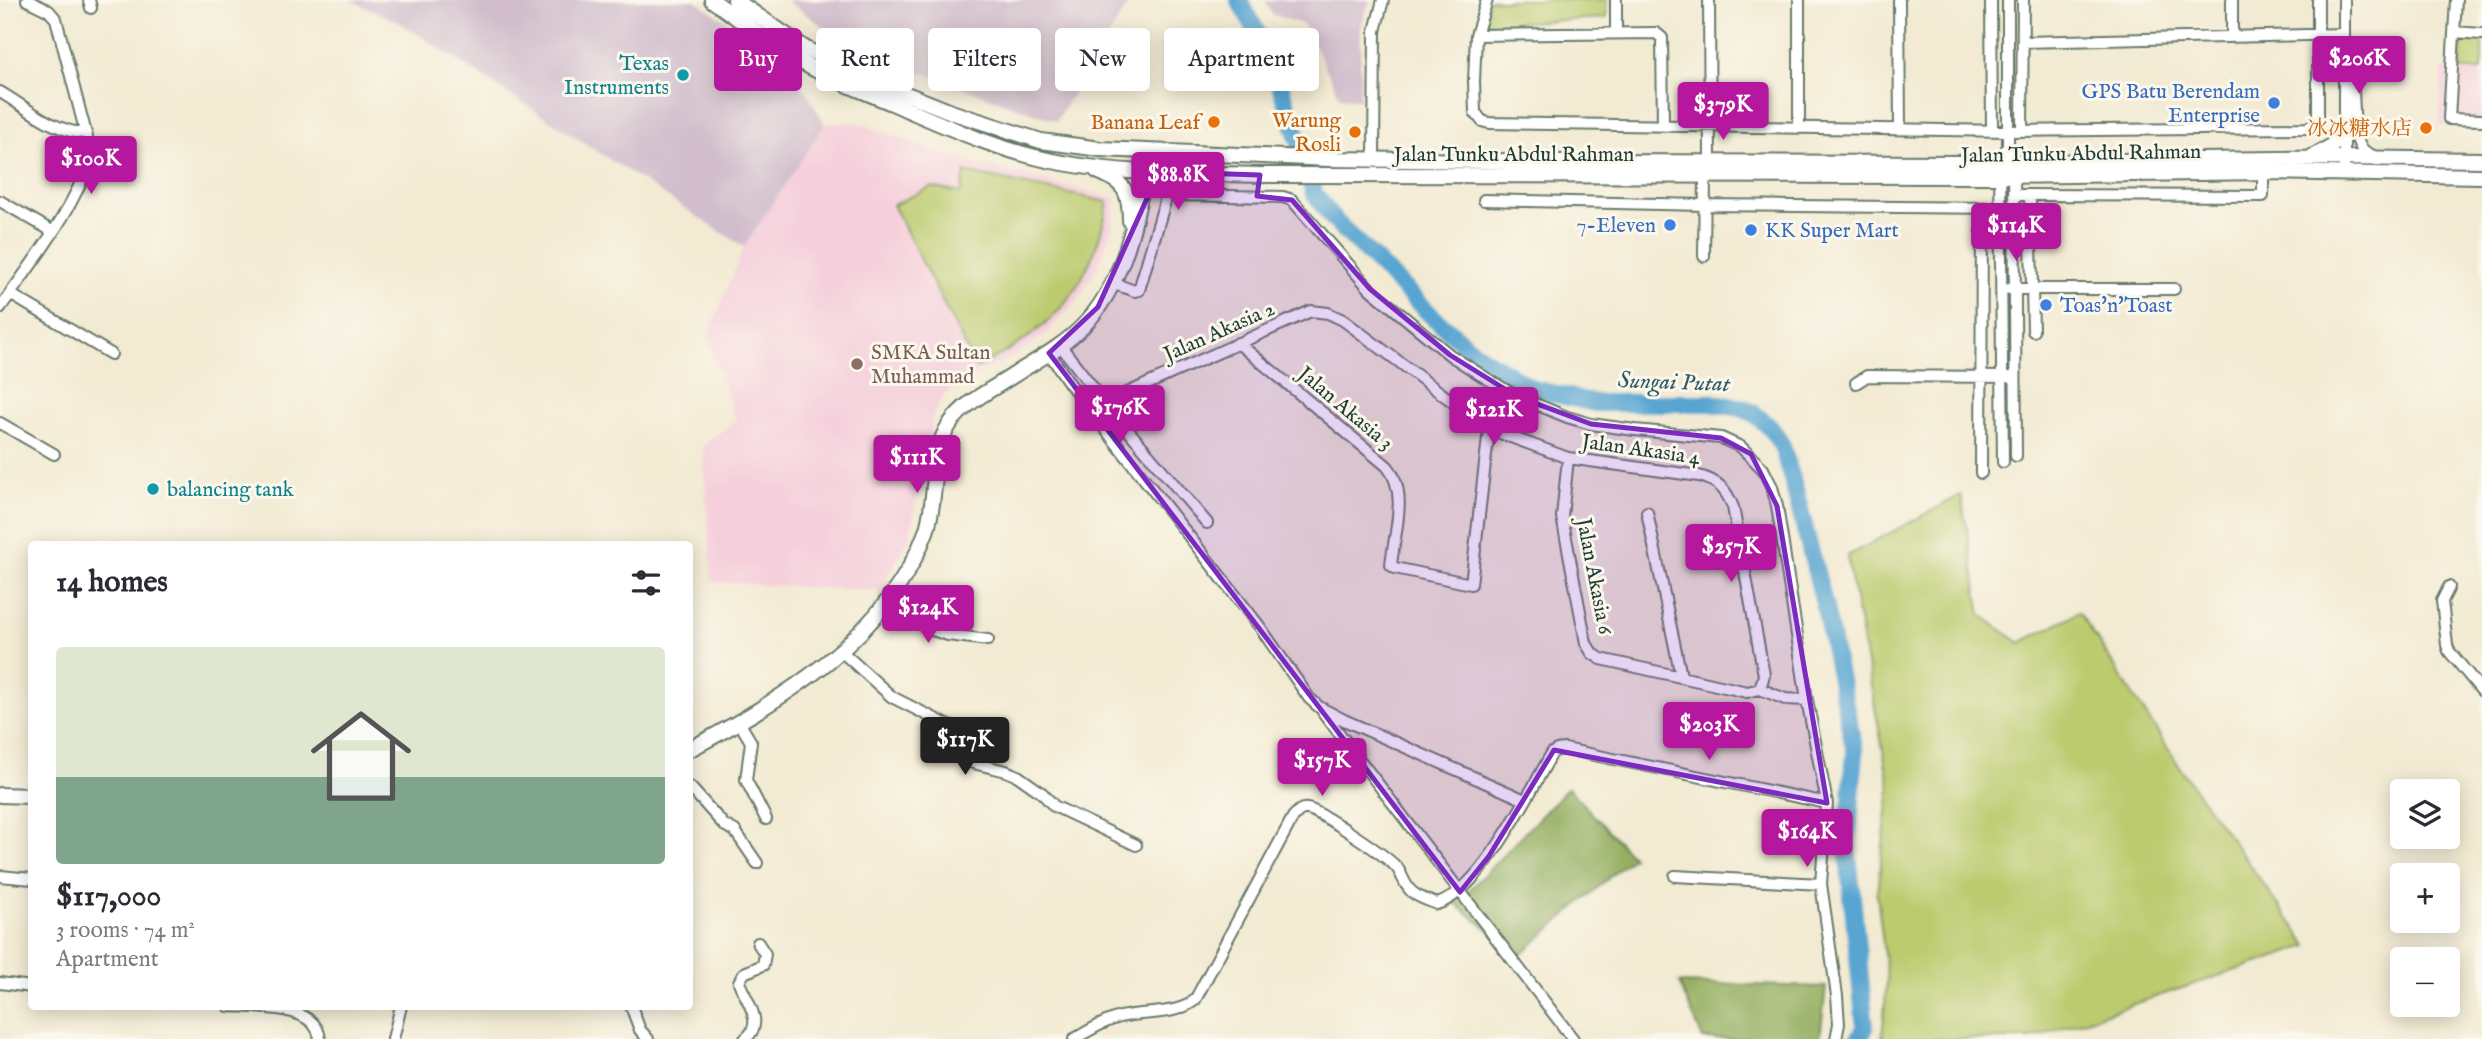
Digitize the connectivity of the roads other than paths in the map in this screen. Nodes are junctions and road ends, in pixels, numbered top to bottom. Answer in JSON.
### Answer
{"nodes":[{"id":1,"x":27,"y":0,"type":"edge"},
{"id":2,"x":712,"y":0,"type":"edge"},
{"id":3,"x":735,"y":0,"type":"edge"},
{"id":4,"x":1383,"y":0,"type":"edge"},
{"id":5,"x":1487,"y":0,"type":"edge"},
{"id":6,"x":1616,"y":0,"type":"edge"},
{"id":7,"x":1709,"y":0,"type":"edge"},
{"id":8,"x":1799,"y":0,"type":"edge"},
{"id":9,"x":1899,"y":0,"type":"edge"},
{"id":10,"x":1991,"y":0,"type":"edge"},
{"id":11,"x":2008,"y":0,"type":"edge"},
{"id":12,"x":2023,"y":0,"type":"edge"},
{"id":13,"x":2232,"y":0,"type":"edge"},
{"id":14,"x":2318,"y":0,"type":"edge"},
{"id":15,"x":2344,"y":0,"type":"edge"},
{"id":16,"x":2456,"y":0,"type":"edge"},
{"id":17,"x":1616,"y":32,"type":"junction"},
{"id":18,"x":2454,"y":33,"type":"junction"},
{"id":19,"x":2344,"y":34,"type":"junction"},
{"id":20,"x":2482,"y":34,"type":"edge"},
{"id":21,"x":1476,"y":35,"type":"junction"},
{"id":22,"x":2318,"y":35,"type":"junction"},
{"id":23,"x":2232,"y":37,"type":"junction"},
{"id":24,"x":2023,"y":43,"type":"junction"},
{"id":25,"x":0,"y":92,"type":"edge"},
{"id":26,"x":2482,"y":120,"type":"edge"},
{"id":27,"x":1663,"y":125,"type":"junction"},
{"id":28,"x":1710,"y":126,"type":"junction"},
{"id":29,"x":1799,"y":127,"type":"junction"},
{"id":30,"x":2344,"y":127,"type":"junction"},
{"id":31,"x":1900,"y":129,"type":"junction"},
{"id":32,"x":1992,"y":130,"type":"junction"},
{"id":33,"x":2022,"y":130,"type":"junction"},
{"id":34,"x":2008,"y":131,"type":"junction"},
{"id":35,"x":86,"y":134,"type":"junction"},
{"id":36,"x":1041,"y":141,"type":"junction"},
{"id":37,"x":1260,"y":156,"type":"junction"},
{"id":38,"x":1374,"y":158,"type":"junction"},
{"id":39,"x":2344,"y":158,"type":"junction"},
{"id":40,"x":2304,"y":159,"type":"junction"},
{"id":41,"x":2379,"y":159,"type":"junction"},
{"id":42,"x":2482,"y":160,"type":"edge"},
{"id":43,"x":1066,"y":164,"type":"junction"},
{"id":44,"x":1707,"y":169,"type":"junction"},
{"id":45,"x":2007,"y":169,"type":"junction"},
{"id":46,"x":1145,"y":172,"type":"junction"},
{"id":47,"x":1169,"y":172,"type":"junction"},
{"id":48,"x":2263,"y":172,"type":"junction"},
{"id":49,"x":2344,"y":174,"type":"junction"},
{"id":50,"x":1261,"y":175,"type":"junction"},
{"id":51,"x":2482,"y":176,"type":"edge"},
{"id":52,"x":2014,"y":195,"type":"junction"},
{"id":53,"x":2030,"y":195,"type":"junction"},
{"id":54,"x":1257,"y":196,"type":"junction"},
{"id":55,"x":1484,"y":200,"type":"dead end"},
{"id":56,"x":0,"y":201,"type":"edge"},
{"id":57,"x":1704,"y":205,"type":"junction"},
{"id":58,"x":1982,"y":208,"type":"junction"},
{"id":59,"x":2001,"y":208,"type":"junction"},
{"id":60,"x":52,"y":231,"type":"junction"},
{"id":61,"x":1130,"y":237,"type":"junction"},
{"id":62,"x":1704,"y":256,"type":"dead end"},
{"id":63,"x":1112,"y":283,"type":"junction"},
{"id":64,"x":2001,"y":289,"type":"junction"},
{"id":65,"x":2015,"y":289,"type":"junction"},
{"id":66,"x":2032,"y":289,"type":"junction"},
{"id":67,"x":2174,"y":289,"type":"dead end"},
{"id":68,"x":10,"y":294,"type":"junction"},
{"id":69,"x":0,"y":309,"type":"edge"},
{"id":70,"x":1311,"y":311,"type":"joint"},
{"id":71,"x":2033,"y":331,"type":"dead end"},
{"id":72,"x":1238,"y":343,"type":"junction"},
{"id":73,"x":1055,"y":349,"type":"junction"},
{"id":74,"x":111,"y":354,"type":"dead end"},
{"id":75,"x":1982,"y":377,"type":"junction"},
{"id":76,"x":2002,"y":377,"type":"junction"},
{"id":77,"x":2015,"y":377,"type":"junction"},
{"id":78,"x":1856,"y":383,"type":"dead end"},
{"id":79,"x":1105,"y":403,"type":"junction"},
{"id":80,"x":0,"y":423,"type":"edge"},
{"id":81,"x":1489,"y":429,"type":"junction"},
{"id":82,"x":54,"y":454,"type":"dead end"},
{"id":83,"x":2016,"y":456,"type":"dead end"},
{"id":84,"x":1568,"y":458,"type":"junction"},
{"id":85,"x":2003,"y":462,"type":"dead end"},
{"id":86,"x":1982,"y":473,"type":"dead end"},
{"id":87,"x":1647,"y":512,"type":"dead end"},
{"id":88,"x":1207,"y":523,"type":"dead end"},
{"id":89,"x":2449,"y":587,"type":"dead end"},
{"id":90,"x":887,"y":602,"type":"junction"},
{"id":91,"x":988,"y":640,"type":"dead end"},
{"id":92,"x":841,"y":651,"type":"junction"},
{"id":93,"x":1681,"y":676,"type":"junction"},
{"id":94,"x":1760,"y":689,"type":"junction"},
{"id":95,"x":2482,"y":691,"type":"edge"},
{"id":96,"x":1807,"y":700,"type":"junction"},
{"id":97,"x":1320,"y":707,"type":"junction"},
{"id":98,"x":739,"y":722,"type":"junction"},
{"id":99,"x":693,"y":747,"type":"edge"},
{"id":100,"x":693,"y":790,"type":"edge"},
{"id":101,"x":0,"y":795,"type":"edge"},
{"id":102,"x":28,"y":796,"type":"edge"},
{"id":103,"x":1525,"y":800,"type":"junction"},
{"id":104,"x":1828,"y":803,"type":"junction"},
{"id":105,"x":766,"y":819,"type":"dead end"},
{"id":106,"x":1136,"y":845,"type":"dead end"},
{"id":107,"x":757,"y":863,"type":"dead end"},
{"id":108,"x":0,"y":876,"type":"edge"},
{"id":109,"x":1675,"y":876,"type":"dead end"},
{"id":110,"x":28,"y":879,"type":"edge"},
{"id":111,"x":1821,"y":884,"type":"junction"},
{"id":112,"x":1460,"y":892,"type":"junction"},
{"id":113,"x":758,"y":943,"type":"dead end"},
{"id":114,"x":0,"y":983,"type":"edge"},
{"id":115,"x":28,"y":986,"type":"edge"},
{"id":116,"x":278,"y":1010,"type":"edge"},
{"id":117,"x":400,"y":1010,"type":"edge"},
{"id":118,"x":632,"y":1010,"type":"edge"},
{"id":119,"x":320,"y":1039,"type":"edge"},
{"id":120,"x":393,"y":1039,"type":"edge"},
{"id":121,"x":648,"y":1039,"type":"edge"},
{"id":122,"x":745,"y":1039,"type":"edge"},
{"id":123,"x":1074,"y":1039,"type":"edge"},
{"id":124,"x":1573,"y":1039,"type":"edge"},
{"id":125,"x":1836,"y":1039,"type":"edge"}],
"edges":[{"from":1,"to":35,"type":"street"},
{"from":2,"to":43,"type":"main road","name":"Jalan Tunku Abdul Rahman"},
{"from":3,"to":36,"type":"main road","name":"Jalan Tunku Abdul Rahman"},
{"from":4,"to":38,"type":"street"},
{"from":5,"to":21,"type":"street"},
{"from":6,"to":17,"type":"street"},
{"from":7,"to":28,"type":"street"},
{"from":8,"to":29,"type":"street"},
{"from":9,"to":31,"type":"street"},
{"from":10,"to":32,"type":"street"},
{"from":11,"to":34,"type":"street"},
{"from":12,"to":24,"type":"street"},
{"from":13,"to":23,"type":"street"},
{"from":14,"to":22,"type":"street"},
{"from":15,"to":19,"type":"street"},
{"from":16,"to":18,"type":"street"},
{"from":17,"to":21,"type":"street"},
{"from":17,"to":27,"type":"street"},
{"from":18,"to":20,"type":"street"},
{"from":18,"to":26,"type":"street"},
{"from":19,"to":22,"type":"street"},
{"from":19,"to":30,"type":"street"},
{"from":19,"to":41,"type":"street"},
{"from":21,"to":27,"type":"street"},
{"from":22,"to":23,"type":"street"},
{"from":22,"to":33,"type":"street"},
{"from":23,"to":24,"type":"street"},
{"from":24,"to":33,"type":"street"},
{"from":25,"to":35,"type":"street"},
{"from":27,"to":28,"type":"street"},
{"from":28,"to":29,"type":"street"},
{"from":28,"to":44,"type":"street"},
{"from":29,"to":31,"type":"street"},
{"from":30,"to":39,"type":"street"},
{"from":30,"to":40,"type":"main road"},
{"from":31,"to":32,"type":"street"},
{"from":32,"to":34,"type":"street"},
{"from":33,"to":34,"type":"street"},
{"from":34,"to":45,"type":"street"},
{"from":35,"to":60,"type":"street"},
{"from":36,"to":37,"type":"main road","name":"Jalan Tunku Abdul Rahman"},
{"from":36,"to":46,"type":"main road"},
{"from":37,"to":38,"type":"main road","name":"Jalan Tunku Abdul Rahman"},
{"from":37,"to":46,"type":"main road"},
{"from":38,"to":44,"type":"main road","name":"Jalan Tunku Abdul Rahman"},
{"from":39,"to":40,"type":"main road","name":"Jalan Tunku Abdul Rahman"},
{"from":39,"to":41,"type":"main road","name":"Jalan Tunku Abdul Rahman"},
{"from":39,"to":49,"type":"street"},
{"from":40,"to":45,"type":"main road","name":"Jalan Tunku Abdul Rahman"},
{"from":41,"to":42,"type":"main road","name":"Jalan Tunku Abdul Rahman"},
{"from":43,"to":46,"type":"main road","name":"Jalan Tunku Abdul Rahman"},
{"from":43,"to":61,"type":"main road"},
{"from":44,"to":45,"type":"main road","name":"Jalan Tunku Abdul Rahman"},
{"from":44,"to":50,"type":"main road","name":"Jalan Tunku Abdul Rahman"},
{"from":44,"to":57,"type":"street"},
{"from":45,"to":48,"type":"main road","name":"Jalan Tunku Abdul Rahman"},
{"from":45,"to":52,"type":"street"},
{"from":45,"to":59,"type":"street"},
{"from":46,"to":47,"type":"main road","name":"Jalan Tunku Abdul Rahman"},
{"from":46,"to":61,"type":"main road"},
{"from":47,"to":50,"type":"main road","name":"Jalan Tunku Abdul Rahman"},
{"from":47,"to":61,"type":"main road"},
{"from":48,"to":49,"type":"main road","name":"Jalan Tunku Abdul Rahman"},
{"from":48,"to":53,"type":"street"},
{"from":49,"to":51,"type":"main road","name":"Jalan Tunku Abdul Rahman"},
{"from":50,"to":54,"type":"street"},
{"from":52,"to":53,"type":"street"},
{"from":52,"to":65,"type":"street"},
{"from":53,"to":66,"type":"street"},
{"from":54,"to":63,"type":"street"},
{"from":54,"to":96,"type":"street"},
{"from":55,"to":57,"type":"street"},
{"from":56,"to":60,"type":"street"},
{"from":57,"to":58,"type":"street"},
{"from":57,"to":62,"type":"street"},
{"from":58,"to":59,"type":"street"},
{"from":58,"to":75,"type":"street"},
{"from":59,"to":64,"type":"street"},
{"from":60,"to":68,"type":"street"},
{"from":61,"to":63,"type":"main road"},
{"from":63,"to":73,"type":"main road"},
{"from":64,"to":65,"type":"street"},
{"from":64,"to":76,"type":"street"},
{"from":65,"to":66,"type":"street"},
{"from":65,"to":77,"type":"street"},
{"from":66,"to":67,"type":"street"},
{"from":66,"to":71,"type":"street"},
{"from":68,"to":69,"type":"street"},
{"from":68,"to":74,"type":"street"},
{"from":70,"to":72,"type":"street","name":"Jalan Akasia 2"},
{"from":70,"to":81,"type":"street","name":"Jalan Akasia 4"},
{"from":72,"to":79,"type":"street","name":"Jalan Akasia 2"},
{"from":72,"to":81,"type":"street","name":"Jalan Akasia 3"},
{"from":73,"to":79,"type":"street"},
{"from":73,"to":90,"type":"main road"},
{"from":73,"to":97,"type":"street"},
{"from":75,"to":76,"type":"street"},
{"from":75,"to":78,"type":"street"},
{"from":75,"to":86,"type":"street"},
{"from":76,"to":77,"type":"street"},
{"from":76,"to":85,"type":"street"},
{"from":77,"to":83,"type":"street"},
{"from":79,"to":88,"type":"street"},
{"from":80,"to":82,"type":"street"},
{"from":81,"to":84,"type":"street","name":"Jalan Akasia 4"},
{"from":84,"to":93,"type":"street","name":"Jalan Akasia 6"},
{"from":84,"to":94,"type":"street","name":"Jalan Akasia 4"},
{"from":87,"to":93,"type":"street"},
{"from":89,"to":95,"type":"street"},
{"from":90,"to":91,"type":"street"},
{"from":90,"to":92,"type":"main road"},
{"from":92,"to":98,"type":"main road"},
{"from":92,"to":106,"type":"street"},
{"from":93,"to":94,"type":"street","name":"Jalan Akasia 6"},
{"from":94,"to":96,"type":"street","name":"Jalan Akasia 6"},
{"from":96,"to":104,"type":"street"},
{"from":97,"to":103,"type":"street"},
{"from":97,"to":112,"type":"street"},
{"from":98,"to":99,"type":"main road"},
{"from":98,"to":105,"type":"street"},
{"from":100,"to":107,"type":"street"},
{"from":101,"to":102,"type":"main road"},
{"from":103,"to":104,"type":"street"},
{"from":103,"to":112,"type":"street"},
{"from":104,"to":111,"type":"street"},
{"from":108,"to":110,"type":"street"},
{"from":109,"to":111,"type":"street"},
{"from":111,"to":125,"type":"street"},
{"from":112,"to":123,"type":"street"},
{"from":112,"to":124,"type":"street"},
{"from":113,"to":122,"type":"street"},
{"from":114,"to":115,"type":"street"},
{"from":116,"to":119,"type":"street"},
{"from":117,"to":120,"type":"street"},
{"from":118,"to":121,"type":"street"}]}
